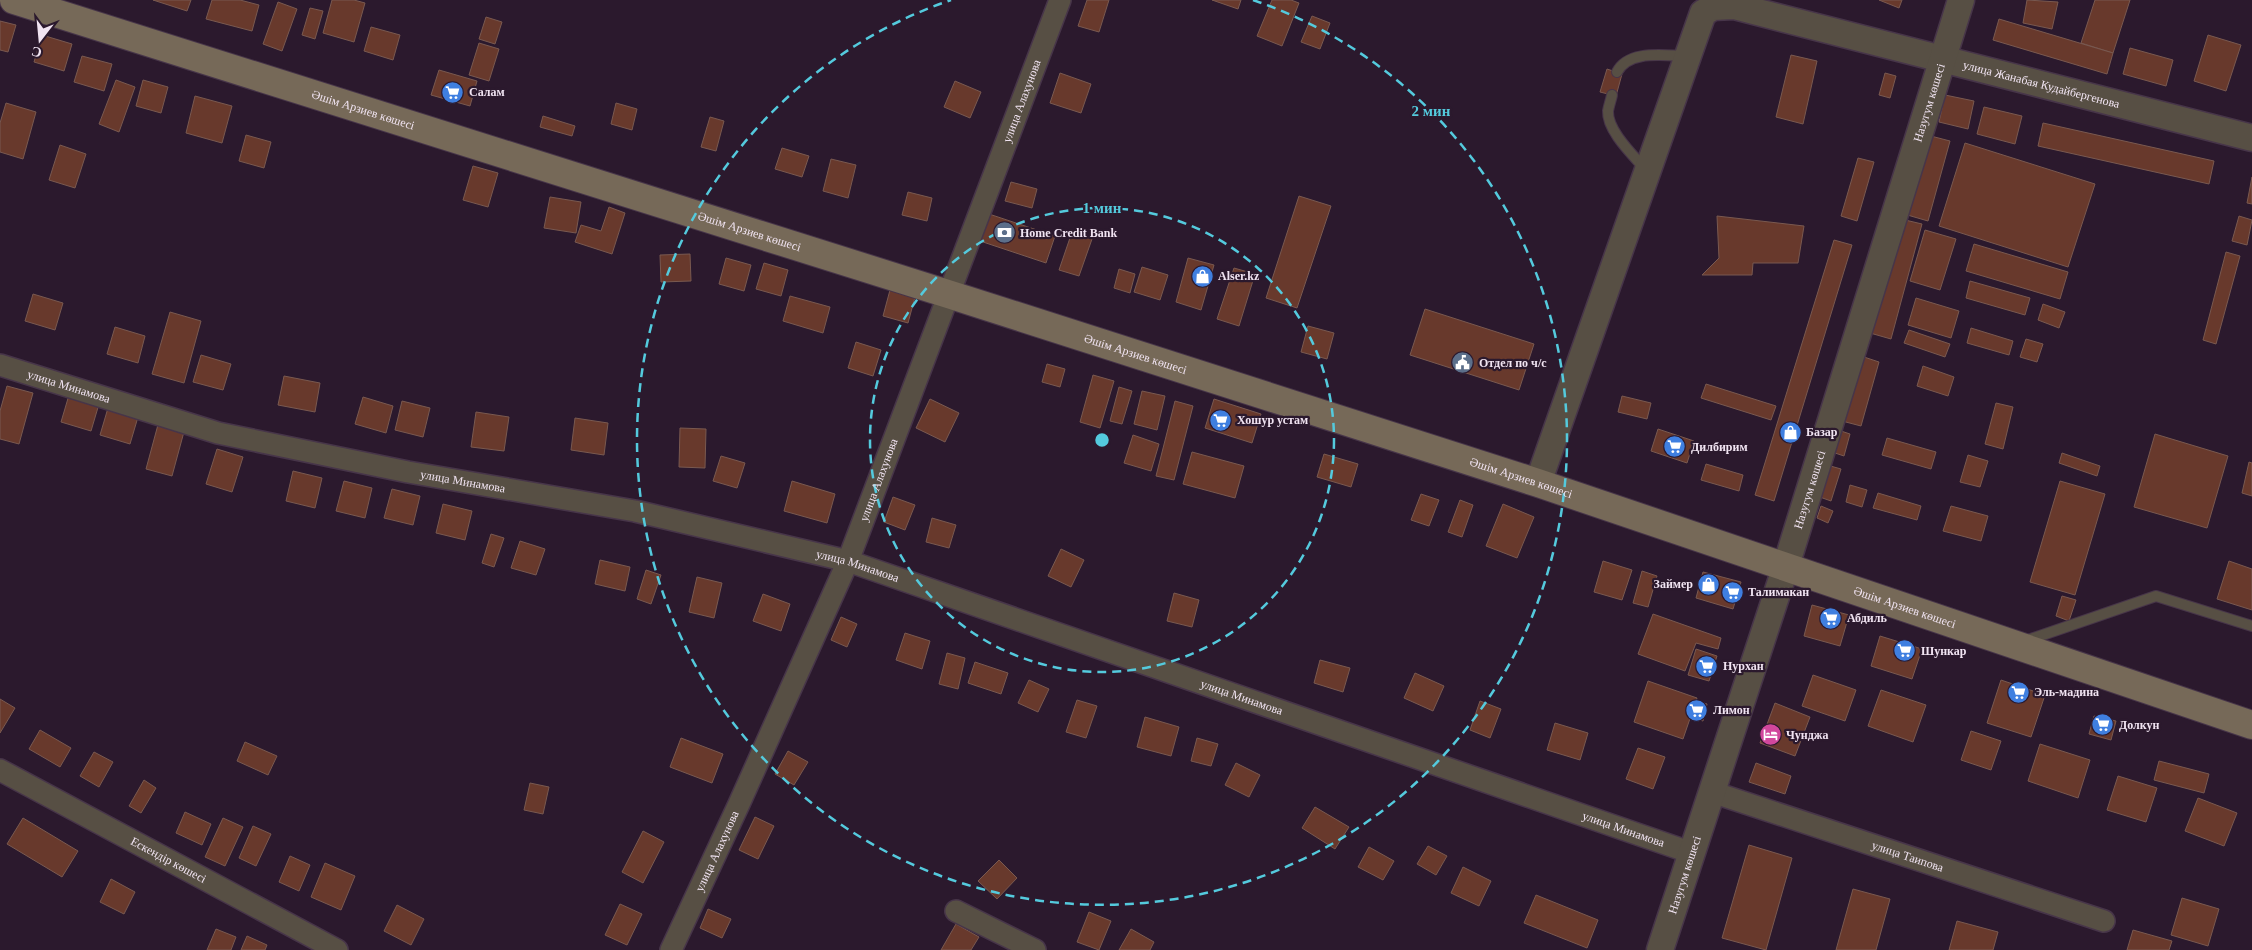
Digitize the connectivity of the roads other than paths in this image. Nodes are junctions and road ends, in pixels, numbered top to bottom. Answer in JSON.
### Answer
{"nodes":[{"id":1,"x":14,"y":0,"type":"edge"},
{"id":2,"x":1060,"y":0,"type":"edge"},
{"id":3,"x":1961,"y":0,"type":"edge"},
{"id":4,"x":1728,"y":4,"type":"edge"},
{"id":5,"x":1688,"y":56,"type":"junction"},
{"id":6,"x":1942,"y":57,"type":"junction"},
{"id":7,"x":1617,"y":72,"type":"dead end"},
{"id":8,"x":1612,"y":95,"type":"dead end"},
{"id":9,"x":2252,"y":138,"type":"edge"},
{"id":10,"x":1648,"y":173,"type":"junction"},
{"id":11,"x":948,"y":294,"type":"junction"},
{"id":12,"x":0,"y":365,"type":"edge"},
{"id":13,"x":1538,"y":483,"type":"junction"},
{"id":14,"x":848,"y":561,"type":"junction"},
{"id":15,"x":1786,"y":566,"type":"junction"},
{"id":16,"x":2252,"y":626,"type":"edge"},
{"id":17,"x":2016,"y":644,"type":"junction"},
{"id":18,"x":2252,"y":725,"type":"edge"},
{"id":19,"x":0,"y":770,"type":"edge"},
{"id":20,"x":1712,"y":792,"type":"junction"},
{"id":21,"x":1692,"y":853,"type":"junction"},
{"id":22,"x":956,"y":911,"type":"dead end"},
{"id":23,"x":2104,"y":921,"type":"dead end"},
{"id":24,"x":338,"y":950,"type":"edge"},
{"id":25,"x":671,"y":950,"type":"edge"},
{"id":26,"x":1035,"y":950,"type":"edge"},
{"id":27,"x":1660,"y":950,"type":"edge"}],
"edges":[{"from":1,"to":11,"type":"main road","name":"Әшім Арзиев көшесі"},
{"from":2,"to":11,"type":"street","name":"улица Алахунова"},
{"from":3,"to":6,"type":"street","name":"Назугум көшесі"},
{"from":4,"to":5,"type":"street"},
{"from":4,"to":6,"type":"street","name":"улица Жанабая Кудайбергенова"},
{"from":5,"to":7,"type":"lane"},
{"from":5,"to":10,"type":"street"},
{"from":6,"to":9,"type":"street","name":"улица Жанабая Кудайбергенова"},
{"from":6,"to":15,"type":"street","name":"Назугум көшесі"},
{"from":8,"to":10,"type":"lane"},
{"from":10,"to":13,"type":"street"},
{"from":11,"to":13,"type":"main road","name":"Әшім Арзиев көшесі"},
{"from":11,"to":14,"type":"street","name":"улица Алахунова"},
{"from":12,"to":14,"type":"street","name":"улица Минамова"},
{"from":13,"to":15,"type":"main road","name":"Әшім Арзиев көшесі"},
{"from":14,"to":21,"type":"street","name":"улица Минамова"},
{"from":14,"to":25,"type":"street","name":"улица Алахунова"},
{"from":15,"to":17,"type":"main road","name":"Әшім Арзиев көшесі"},
{"from":15,"to":20,"type":"street","name":"Назугум көшесі"},
{"from":16,"to":17,"type":"lane"},
{"from":17,"to":18,"type":"main road","name":"Әшім Арзиев көшесі"},
{"from":19,"to":24,"type":"street","name":"Ескендір көшесі"},
{"from":20,"to":21,"type":"street","name":"Назугум көшесі"},
{"from":20,"to":23,"type":"street","name":"улица Таипова"},
{"from":21,"to":27,"type":"street","name":"Назугум көшесі"},
{"from":22,"to":26,"type":"street"}]}
